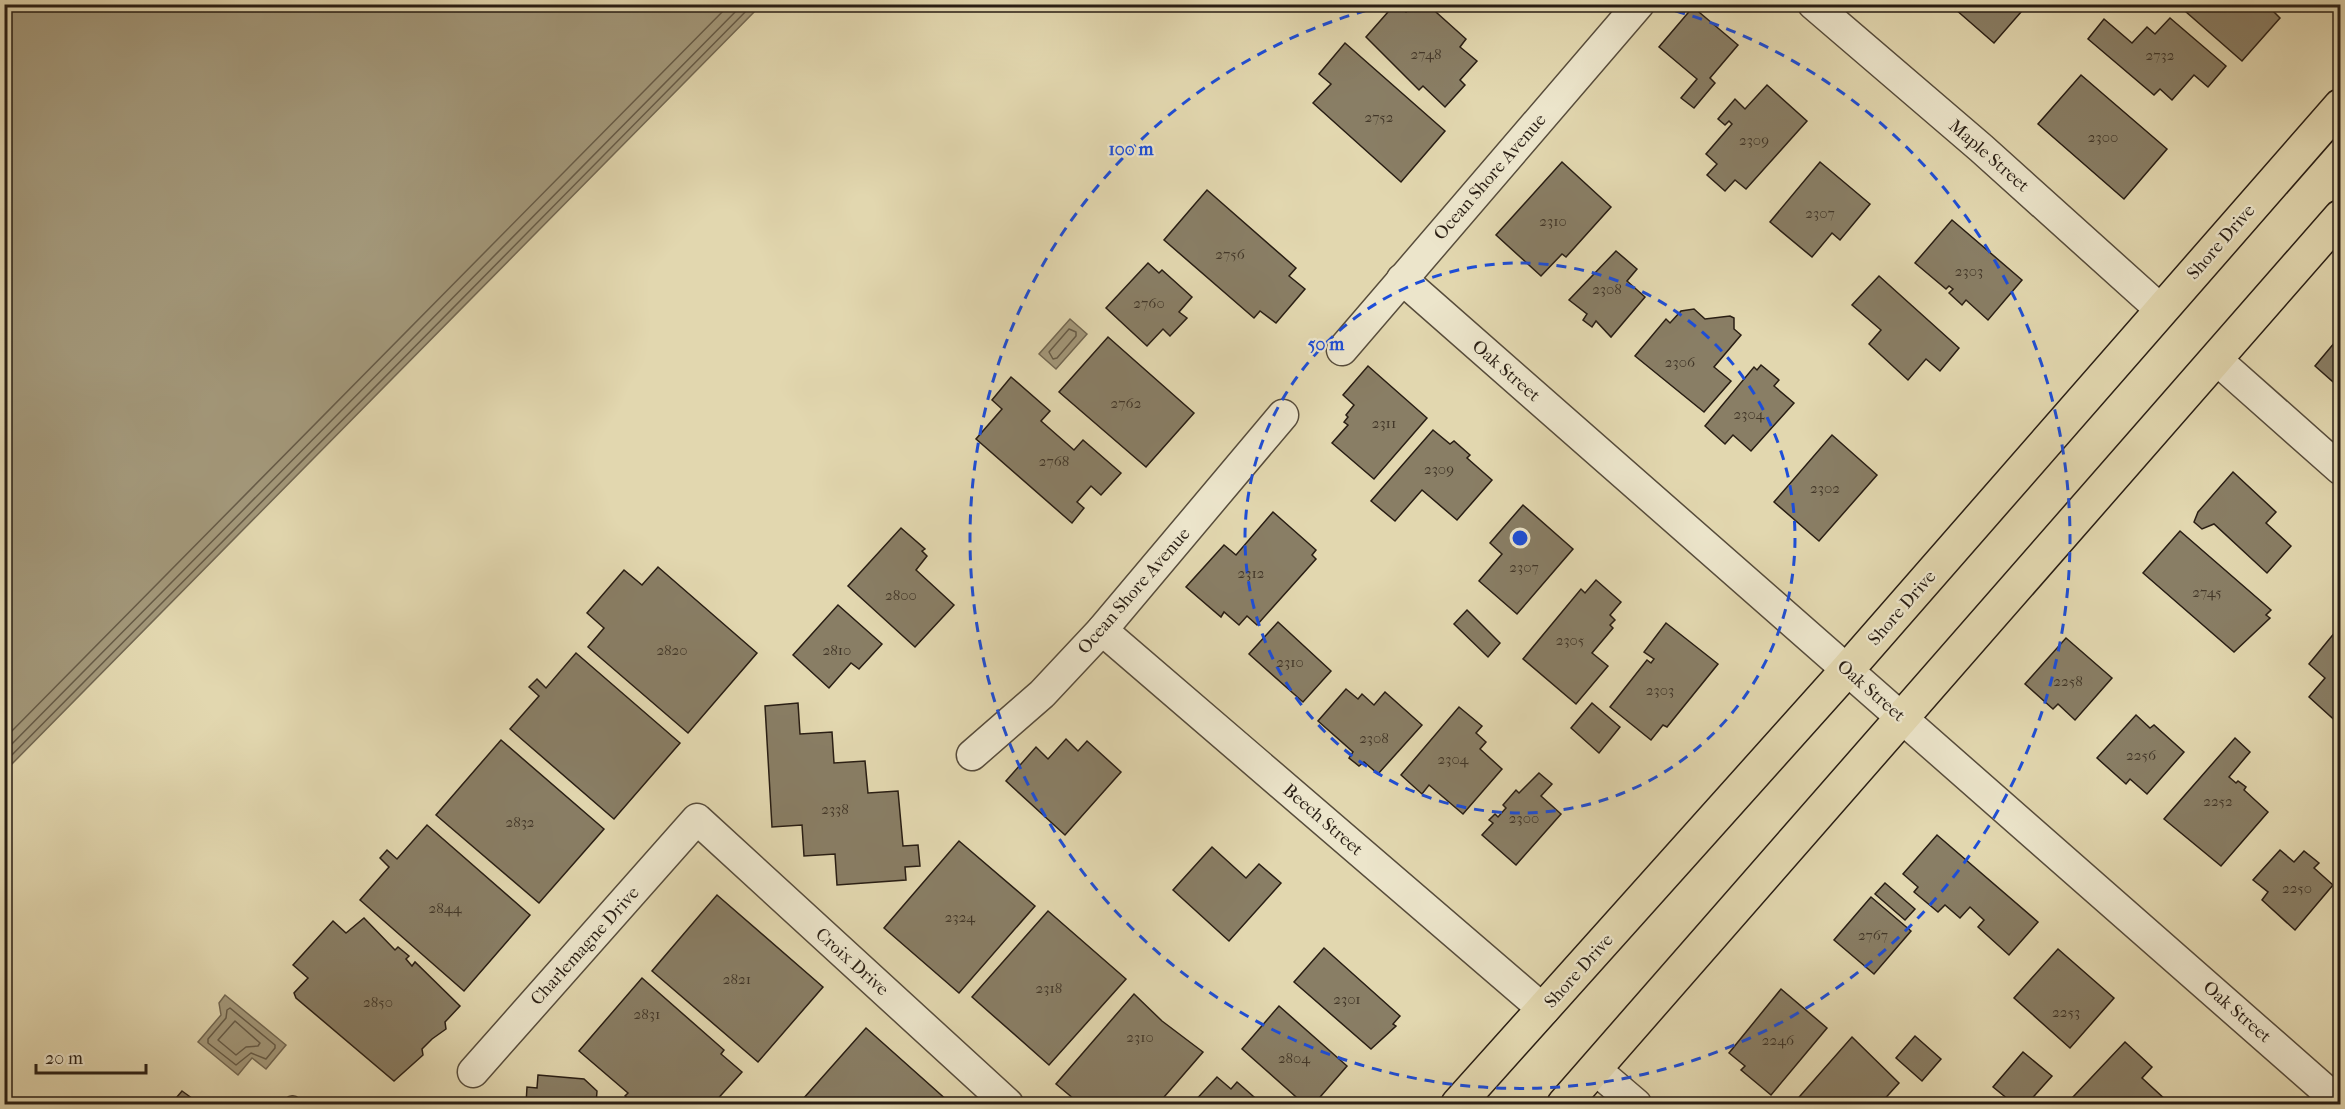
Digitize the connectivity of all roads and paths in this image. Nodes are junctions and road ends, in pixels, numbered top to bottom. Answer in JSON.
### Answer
{"nodes":[{"id":1,"x":1639,"y":4,"type":"edge"},
{"id":2,"x":1813,"y":4,"type":"edge"},
{"id":3,"x":2340,"y":106,"type":"edge"},
{"id":4,"x":2340,"y":218,"type":"edge"},
{"id":5,"x":1402,"y":279,"type":"junction"},
{"id":6,"x":2161,"y":310,"type":"junction"},
{"id":7,"x":1342,"y":350,"type":"dead end"},
{"id":8,"x":2217,"y":360,"type":"junction"},
{"id":9,"x":1283,"y":415,"type":"dead end"},
{"id":10,"x":2340,"y":469,"type":"edge"},
{"id":11,"x":1102,"y":630,"type":"junction"},
{"id":12,"x":1848,"y":670,"type":"junction"},
{"id":13,"x":1902,"y":718,"type":"junction"},
{"id":14,"x":972,"y":754,"type":"dead end"},
{"id":15,"x":697,"y":819,"type":"joint"},
{"id":16,"x":1544,"y":1010,"type":"junction"},
{"id":17,"x":1595,"y":1069,"type":"junction"},
{"id":18,"x":473,"y":1072,"type":"dead end"},
{"id":19,"x":2340,"y":1103,"type":"edge"},
{"id":20,"x":1008,"y":1104,"type":"edge"},
{"id":21,"x":1458,"y":1104,"type":"edge"},
{"id":22,"x":1564,"y":1104,"type":"edge"},
{"id":23,"x":1636,"y":1104,"type":"edge"}],
"edges":[{"from":1,"to":5,"type":"street","name":"Ocean Shore Avenue"},
{"from":2,"to":6,"type":"street","name":"Maple Street"},
{"from":3,"to":6,"type":"highway","name":"Shore Drive"},
{"from":4,"to":8,"type":"highway"},
{"from":5,"to":7,"type":"street","name":"Ocean Shore Avenue"},
{"from":5,"to":12,"type":"street","name":"Oak Street"},
{"from":6,"to":12,"type":"highway","name":"Shore Drive"},
{"from":8,"to":10,"type":"street"},
{"from":8,"to":13,"type":"highway"},
{"from":9,"to":11,"type":"street","name":"Ocean Shore Avenue"},
{"from":11,"to":14,"type":"street","name":"Ocean Shore Avenue"},
{"from":11,"to":16,"type":"street","name":"Beech Street"},
{"from":12,"to":13,"type":"street","name":"Oak Street"},
{"from":12,"to":16,"type":"highway","name":"Shore Drive"},
{"from":13,"to":17,"type":"highway"},
{"from":13,"to":19,"type":"street","name":"Oak Street"},
{"from":15,"to":18,"type":"street","name":"Charlemagne Drive"},
{"from":15,"to":20,"type":"street","name":"Croix Drive"},
{"from":16,"to":21,"type":"highway","name":"Shore Drive"},
{"from":17,"to":22,"type":"highway"},
{"from":17,"to":23,"type":"street"}]}
